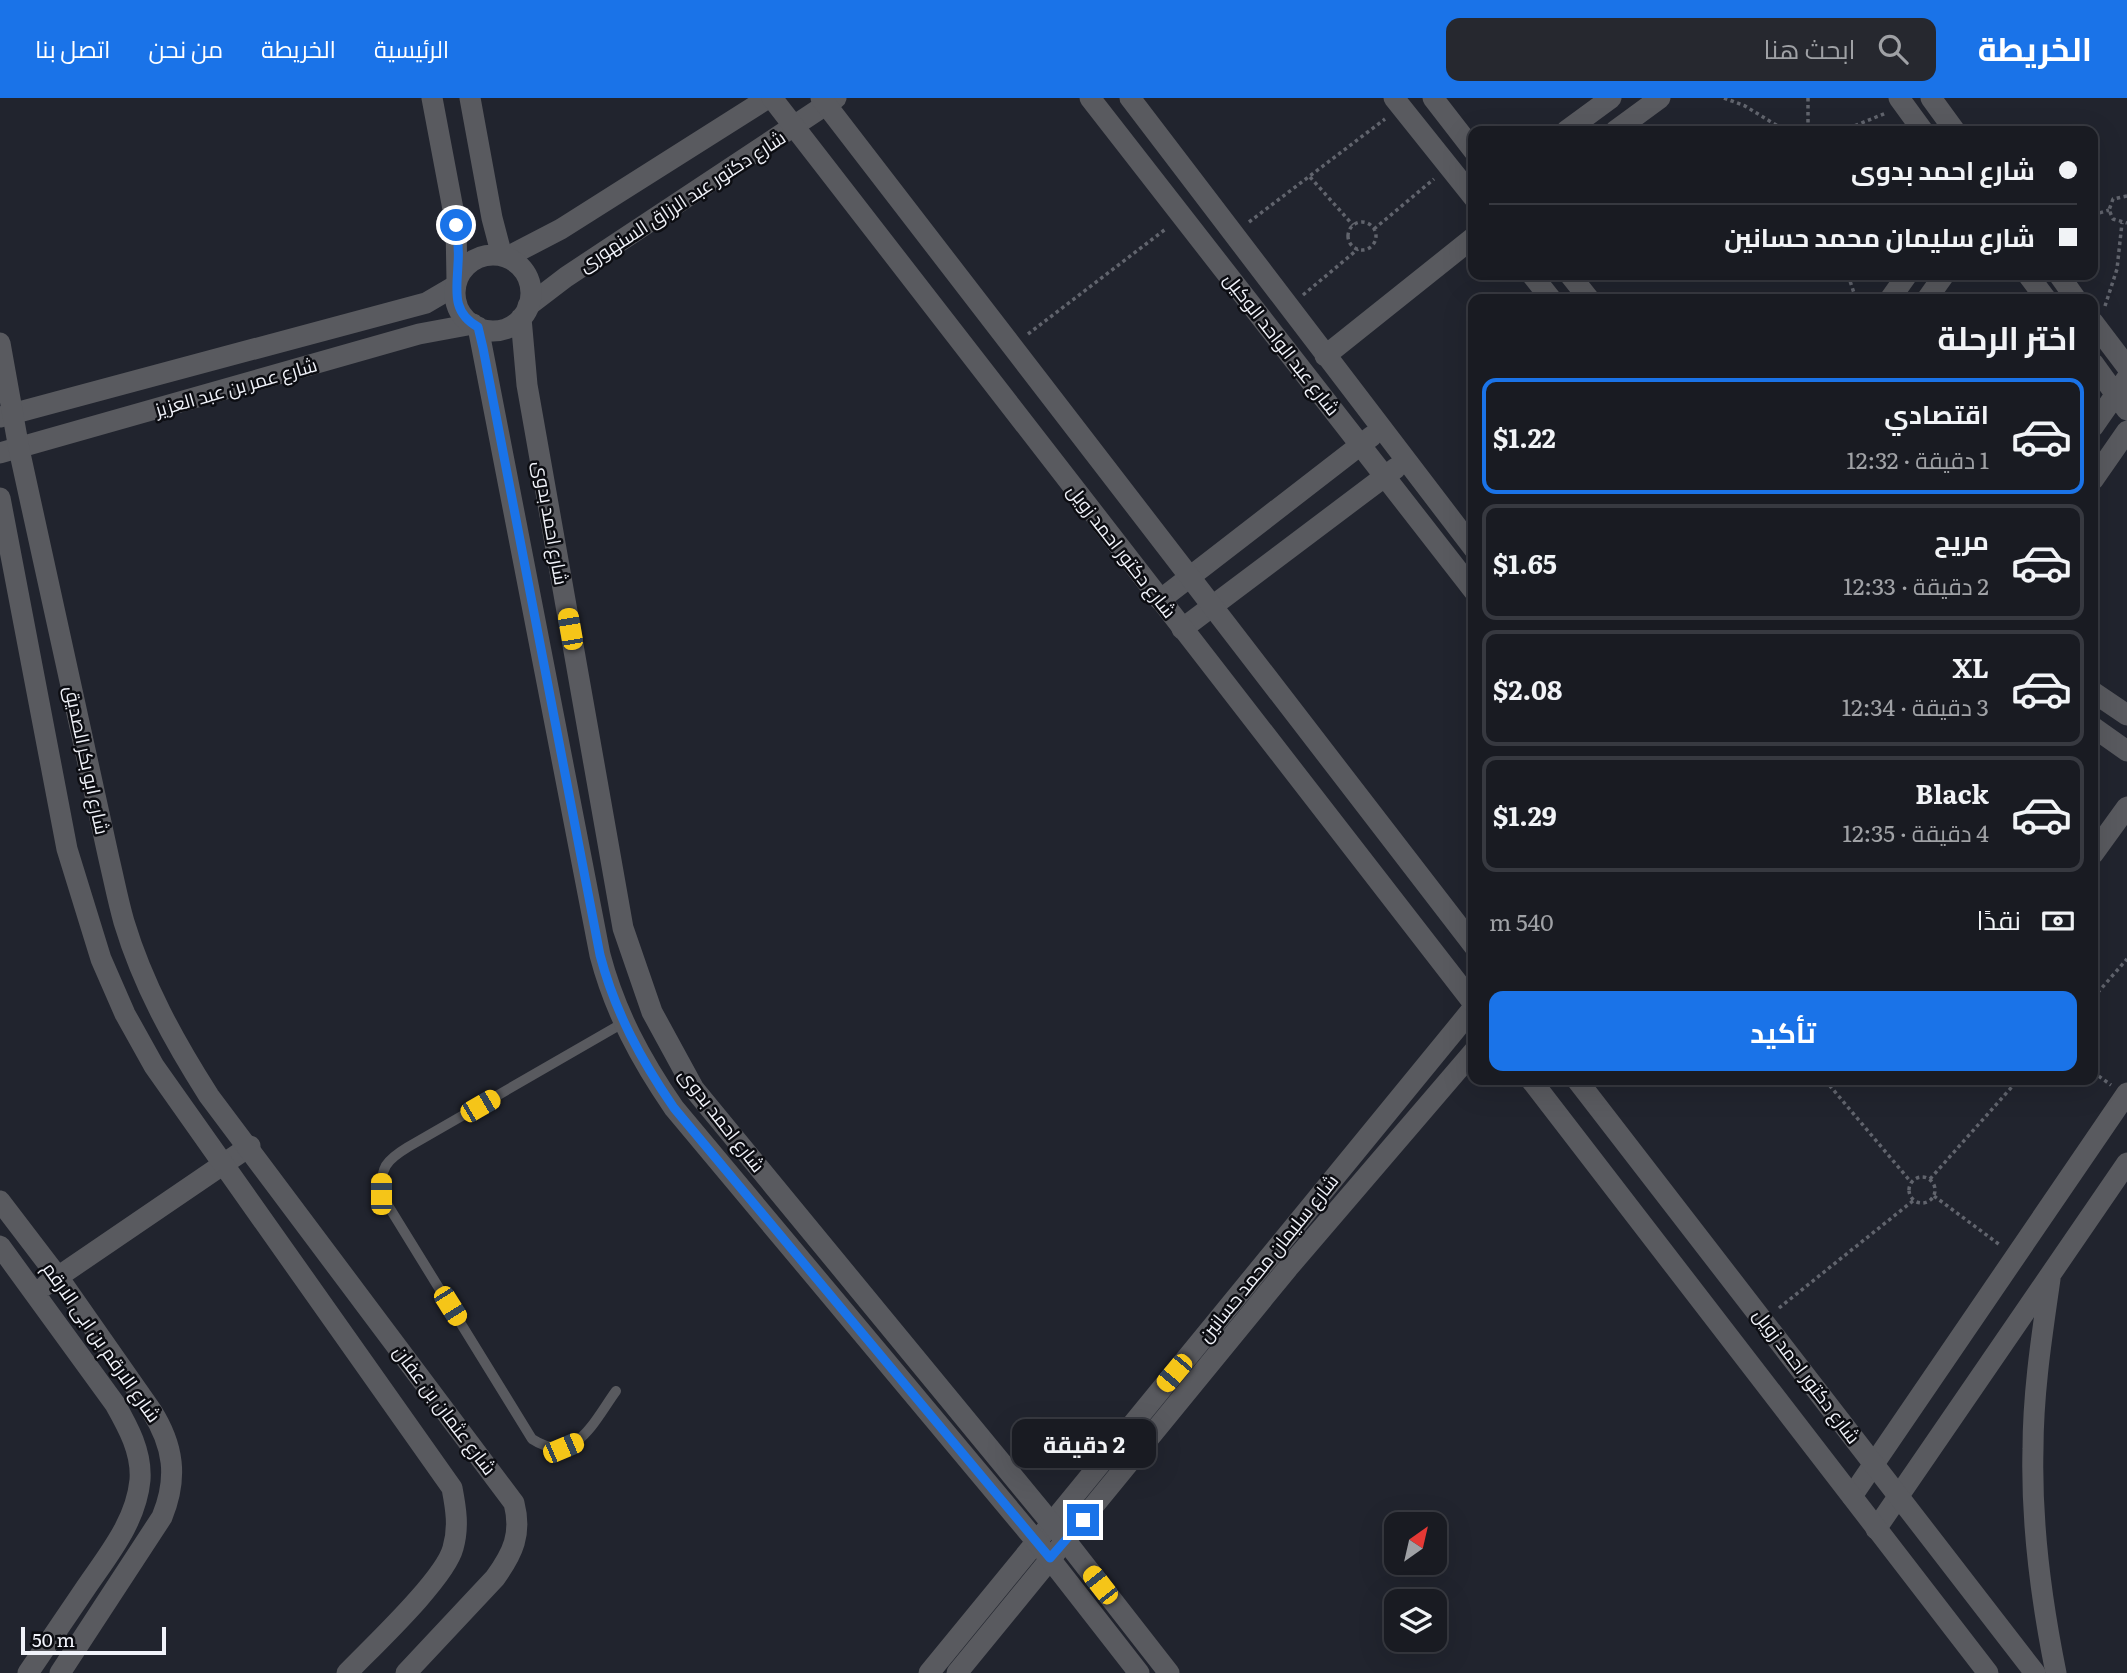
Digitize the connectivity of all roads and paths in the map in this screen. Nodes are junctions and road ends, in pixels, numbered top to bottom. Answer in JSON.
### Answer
{"nodes":[{"id":1,"x":432,"y":98,"type":"edge"},
{"id":2,"x":470,"y":98,"type":"edge"},
{"id":3,"x":770,"y":98,"type":"edge"},
{"id":4,"x":1090,"y":98,"type":"edge"},
{"id":5,"x":1130,"y":98,"type":"edge"},
{"id":6,"x":1433,"y":98,"type":"edge"},
{"id":7,"x":1611,"y":98,"type":"edge"},
{"id":8,"x":1660,"y":98,"type":"edge"},
{"id":9,"x":1724,"y":98,"type":"edge"},
{"id":10,"x":1808,"y":98,"type":"edge"},
{"id":11,"x":1931,"y":98,"type":"edge"},
{"id":12,"x":828,"y":100,"type":"edge"},
{"id":13,"x":1398,"y":102,"type":"edge"},
{"id":14,"x":1901,"y":102,"type":"edge"},
{"id":15,"x":1573,"y":126,"type":"edge"},
{"id":16,"x":1622,"y":126,"type":"edge"},
{"id":17,"x":1778,"y":126,"type":"edge"},
{"id":18,"x":1808,"y":126,"type":"edge"},
{"id":19,"x":1852,"y":126,"type":"edge"},
{"id":20,"x":1919,"y":126,"type":"edge"},
{"id":21,"x":1951,"y":126,"type":"edge"},
{"id":22,"x":794,"y":127,"type":"junction"},
{"id":23,"x":1468,"y":143,"type":"edge"},
{"id":24,"x":1449,"y":167,"type":"junction"},
{"id":25,"x":1309,"y":176,"type":"junction"},
{"id":26,"x":1468,"y":191,"type":"edge"},
{"id":27,"x":2127,"y":196,"type":"edge"},
{"id":28,"x":2109,"y":210,"type":"junction"},
{"id":29,"x":2098,"y":213,"type":"edge"},
{"id":30,"x":1182,"y":216,"type":"junction"},
{"id":31,"x":2125,"y":223,"type":"edge"},
{"id":32,"x":1353,"y":225,"type":"junction"},
{"id":33,"x":1374,"y":229,"type":"junction"},
{"id":34,"x":1233,"y":233,"type":"junction"},
{"id":35,"x":1468,"y":242,"type":"edge"},
{"id":36,"x":1358,"y":249,"type":"junction"},
{"id":37,"x":504,"y":257,"type":"junction"},
{"id":38,"x":1536,"y":280,"type":"edge"},
{"id":39,"x":1574,"y":280,"type":"edge"},
{"id":40,"x":456,"y":283,"type":"junction"},
{"id":41,"x":1547,"y":294,"type":"edge"},
{"id":42,"x":1585,"y":294,"type":"edge"},
{"id":43,"x":1288,"y":307,"type":"junction"},
{"id":44,"x":524,"y":312,"type":"junction"},
{"id":45,"x":2098,"y":315,"type":"edge"},
{"id":46,"x":475,"y":326,"type":"junction"},
{"id":47,"x":2098,"y":328,"type":"edge"},
{"id":48,"x":0,"y":343,"type":"edge"},
{"id":49,"x":1012,"y":347,"type":"junction"},
{"id":50,"x":1325,"y":356,"type":"junction"},
{"id":51,"x":2127,"y":367,"type":"edge"},
{"id":52,"x":2098,"y":368,"type":"edge"},
{"id":53,"x":2123,"y":394,"type":"edge"},
{"id":54,"x":6,"y":415,"type":"edge"},
{"id":55,"x":2098,"y":422,"type":"edge"},
{"id":56,"x":1382,"y":428,"type":"junction"},
{"id":57,"x":2127,"y":431,"type":"edge"},
{"id":58,"x":1361,"y":445,"type":"junction"},
{"id":59,"x":10,"y":451,"type":"edge"},
{"id":60,"x":1406,"y":460,"type":"junction"},
{"id":61,"x":2098,"y":473,"type":"edge"},
{"id":62,"x":1385,"y":477,"type":"junction"},
{"id":63,"x":0,"y":498,"type":"edge"},
{"id":64,"x":1468,"y":541,"type":"edge"},
{"id":65,"x":1189,"y":577,"type":"junction"},
{"id":66,"x":1468,"y":583,"type":"edge"},
{"id":67,"x":1160,"y":600,"type":"junction"},
{"id":68,"x":1212,"y":607,"type":"junction"},
{"id":69,"x":1182,"y":629,"type":"junction"},
{"id":70,"x":2098,"y":695,"type":"edge"},
{"id":71,"x":2127,"y":715,"type":"edge"},
{"id":72,"x":2098,"y":731,"type":"edge"},
{"id":73,"x":2127,"y":751,"type":"edge"},
{"id":74,"x":2127,"y":807,"type":"edge"},
{"id":75,"x":2098,"y":847,"type":"edge"},
{"id":76,"x":1468,"y":938,"type":"edge"},
{"id":77,"x":2127,"y":959,"type":"edge"},
{"id":78,"x":2098,"y":992,"type":"edge"},
{"id":79,"x":1468,"y":998,"type":"edge"},
{"id":80,"x":1468,"y":1013,"type":"edge"},
{"id":81,"x":623,"y":1023,"type":"junction"},
{"id":82,"x":1468,"y":1058,"type":"edge"},
{"id":83,"x":1535,"y":1085,"type":"edge"},
{"id":84,"x":1581,"y":1085,"type":"edge"},
{"id":85,"x":1829,"y":1085,"type":"edge"},
{"id":86,"x":2014,"y":1085,"type":"edge"},
{"id":87,"x":2127,"y":1093,"type":"edge"},
{"id":88,"x":250,"y":1146,"type":"junction"},
{"id":89,"x":2127,"y":1163,"type":"edge"},
{"id":90,"x":224,"y":1164,"type":"junction"},
{"id":91,"x":1930,"y":1179,"type":"junction"},
{"id":92,"x":1911,"y":1182,"type":"junction"},
{"id":93,"x":1934,"y":1196,"type":"junction"},
{"id":94,"x":0,"y":1200,"type":"edge"},
{"id":95,"x":1914,"y":1200,"type":"junction"},
{"id":96,"x":0,"y":1246,"type":"edge"},
{"id":97,"x":2014,"y":1255,"type":"junction"},
{"id":98,"x":2051,"y":1274,"type":"junction"},
{"id":99,"x":58,"y":1277,"type":"junction"},
{"id":100,"x":36,"y":1292,"type":"junction"},
{"id":101,"x":1765,"y":1320,"type":"junction"},
{"id":102,"x":616,"y":1391,"type":"dead end"},
{"id":103,"x":1874,"y":1464,"type":"junction"},
{"id":104,"x":1852,"y":1496,"type":"junction"},
{"id":105,"x":1899,"y":1496,"type":"junction"},
{"id":106,"x":1051,"y":1523,"type":"junction"},
{"id":107,"x":1876,"y":1529,"type":"junction"},
{"id":108,"x":1036,"y":1541,"type":"junction"},
{"id":109,"x":1066,"y":1541,"type":"junction"},
{"id":110,"x":1050,"y":1558,"type":"junction"},
{"id":111,"x":28,"y":1673,"type":"edge"},
{"id":112,"x":60,"y":1673,"type":"edge"},
{"id":113,"x":347,"y":1673,"type":"edge"},
{"id":114,"x":406,"y":1673,"type":"edge"},
{"id":115,"x":929,"y":1673,"type":"edge"},
{"id":116,"x":957,"y":1673,"type":"edge"},
{"id":117,"x":1139,"y":1673,"type":"edge"},
{"id":118,"x":1169,"y":1673,"type":"edge"},
{"id":119,"x":1988,"y":1673,"type":"edge"},
{"id":120,"x":2035,"y":1673,"type":"edge"},
{"id":121,"x":2056,"y":1673,"type":"edge"}],
"edges":[{"from":1,"to":40,"type":"street"},
{"from":2,"to":37,"type":"street"},
{"from":3,"to":22,"type":"street","name":"شارع دكتور احمد زويل"},
{"from":3,"to":37,"type":"street","name":"شارع دكتور عبد الرزاق السنهورى"},
{"from":4,"to":30,"type":"street","name":"شارع عبد الواحد الوكيل"},
{"from":5,"to":34,"type":"street","name":"شارع عبد الواحد الوكيل"},
{"from":6,"to":23,"type":"street"},
{"from":7,"to":15,"type":"street"},
{"from":8,"to":16,"type":"street"},
{"from":9,"to":17,"type":"path"},
{"from":10,"to":18,"type":"path"},
{"from":11,"to":21,"type":"street"},
{"from":12,"to":22,"type":"street","name":"شارع دكتور عبد الرزاق السنهورى"},
{"from":12,"to":49,"type":"street","name":"شارع دكتور احمد زويل"},
{"from":13,"to":24,"type":"street"},
{"from":13,"to":25,"type":"path"},
{"from":14,"to":19,"type":"path"},
{"from":14,"to":20,"type":"street"},
{"from":22,"to":44,"type":"street","name":"شارع دكتور عبد الرزاق السنهورى"},
{"from":22,"to":67,"type":"street","name":"شارع دكتور احمد زويل"},
{"from":24,"to":26,"type":"street"},
{"from":24,"to":33,"type":"path"},
{"from":25,"to":32,"type":"path"},
{"from":25,"to":34,"type":"path"},
{"from":27,"to":28,"type":"path"},
{"from":28,"to":29,"type":"path"},
{"from":28,"to":31,"type":"path"},
{"from":30,"to":49,"type":"path"},
{"from":30,"to":58,"type":"street","name":"شارع عبد الواحد الوكيل"},
{"from":31,"to":45,"type":"path"},
{"from":32,"to":33,"type":"path"},
{"from":32,"to":36,"type":"path"},
{"from":33,"to":36,"type":"path"},
{"from":34,"to":43,"type":"street","name":"شارع عبد الواحد الوكيل"},
{"from":35,"to":50,"type":"street"},
{"from":36,"to":43,"type":"path"},
{"from":37,"to":40,"type":"street"},
{"from":37,"to":44,"type":"street"},
{"from":38,"to":41,"type":"street"},
{"from":39,"to":42,"type":"street"},
{"from":40,"to":46,"type":"street"},
{"from":40,"to":54,"type":"street","name":"شارع عمر بن عبد العزيز"},
{"from":43,"to":50,"type":"street","name":"شارع عبد الواحد الوكيل"},
{"from":44,"to":46,"type":"street"},
{"from":44,"to":106,"type":"street","name":"شارع احمد بدوى"},
{"from":46,"to":59,"type":"street","name":"شارع عمر بن عبد العزيز"},
{"from":46,"to":81,"type":"street","name":"شارع احمد بدوى"},
{"from":47,"to":51,"type":"street"},
{"from":48,"to":54,"type":"street","name":"شارع ابو بكر الصديق"},
{"from":49,"to":65,"type":"street","name":"شارع دكتور احمد زويل"},
{"from":50,"to":56,"type":"street","name":"شارع عبد الواحد الوكيل"},
{"from":52,"to":53,"type":"street"},
{"from":53,"to":55,"type":"street"},
{"from":54,"to":59,"type":"street","name":"شارع ابو بكر الصديق"},
{"from":56,"to":58,"type":"street"},
{"from":56,"to":60,"type":"street","name":"شارع عبد الواحد الوكيل"},
{"from":57,"to":61,"type":"street"},
{"from":58,"to":62,"type":"street","name":"شارع عبد الواحد الوكيل"},
{"from":58,"to":65,"type":"street"},
{"from":59,"to":88,"type":"street","name":"شارع ابو بكر الصديق"},
{"from":60,"to":62,"type":"street"},
{"from":60,"to":64,"type":"street","name":"شارع عبد الواحد الوكيل"},
{"from":62,"to":66,"type":"street","name":"شارع عبد الواحد الوكيل"},
{"from":62,"to":68,"type":"street"},
{"from":63,"to":90,"type":"street","name":"شارع ابو بكر الصديق"},
{"from":65,"to":67,"type":"street"},
{"from":65,"to":68,"type":"street","name":"شارع دكتور احمد زويل"},
{"from":67,"to":69,"type":"street","name":"شارع دكتور احمد زويل"},
{"from":68,"to":69,"type":"street"},
{"from":68,"to":76,"type":"street","name":"شارع دكتور احمد زويل"},
{"from":69,"to":79,"type":"street","name":"شارع دكتور احمد زويل"},
{"from":70,"to":71,"type":"street"},
{"from":72,"to":73,"type":"street"},
{"from":74,"to":75,"type":"street"},
{"from":77,"to":78,"type":"path"},
{"from":80,"to":106,"type":"street","name":"شارع سليمان محمد حسانين"},
{"from":81,"to":102,"type":"lane"},
{"from":81,"to":108,"type":"street","name":"شارع احمد بدوى"},
{"from":82,"to":109,"type":"street","name":"شارع سليمان محمد حسانين"},
{"from":83,"to":104,"type":"street","name":"شارع دكتور احمد زويل"},
{"from":84,"to":101,"type":"street","name":"شارع دكتور احمد زويل"},
{"from":85,"to":92,"type":"path"},
{"from":86,"to":91,"type":"path"},
{"from":87,"to":97,"type":"street"},
{"from":88,"to":90,"type":"street"},
{"from":88,"to":114,"type":"street","name":"شارع عثمان بن عفان"},
{"from":89,"to":98,"type":"street"},
{"from":90,"to":99,"type":"street"},
{"from":90,"to":113,"type":"street","name":"شارع عثمان بن عفان"},
{"from":91,"to":92,"type":"path"},
{"from":91,"to":93,"type":"path"},
{"from":92,"to":95,"type":"path"},
{"from":93,"to":95,"type":"path"},
{"from":93,"to":97,"type":"path"},
{"from":94,"to":99,"type":"street","name":"شارع الارقم بن ابى الارقم"},
{"from":95,"to":101,"type":"path"},
{"from":96,"to":100,"type":"street","name":"شارع الارقم بن ابى الارقم"},
{"from":97,"to":103,"type":"street"},
{"from":98,"to":105,"type":"street"},
{"from":98,"to":121,"type":"street"},
{"from":99,"to":100,"type":"street"},
{"from":99,"to":112,"type":"street","name":"شارع الارقم بن ابى الارقم"},
{"from":100,"to":111,"type":"street","name":"شارع الارقم بن ابى الارقم"},
{"from":101,"to":103,"type":"street","name":"شارع دكتور احمد زويل"},
{"from":103,"to":104,"type":"street"},
{"from":103,"to":105,"type":"street","name":"شارع دكتور احمد زويل"},
{"from":104,"to":107,"type":"street","name":"شارع دكتور احمد زويل"},
{"from":105,"to":107,"type":"street"},
{"from":105,"to":120,"type":"street","name":"شارع دكتور احمد زويل"},
{"from":106,"to":108,"type":"street","name":"شارع سليمان محمد حسانين"},
{"from":106,"to":109,"type":"street","name":"شارع احمد بدوى"},
{"from":107,"to":119,"type":"street","name":"شارع دكتور احمد زويل"},
{"from":108,"to":110,"type":"street","name":"شارع احمد بدوى"},
{"from":108,"to":115,"type":"street","name":"شارع سليمان محمد حسانين"},
{"from":109,"to":110,"type":"street","name":"شارع سليمان محمد حسانين"},
{"from":109,"to":118,"type":"street","name":"شارع احمد بدوى"},
{"from":110,"to":116,"type":"street","name":"شارع سليمان محمد حسانين"},
{"from":110,"to":117,"type":"street","name":"شارع احمد بدوى"}]}
